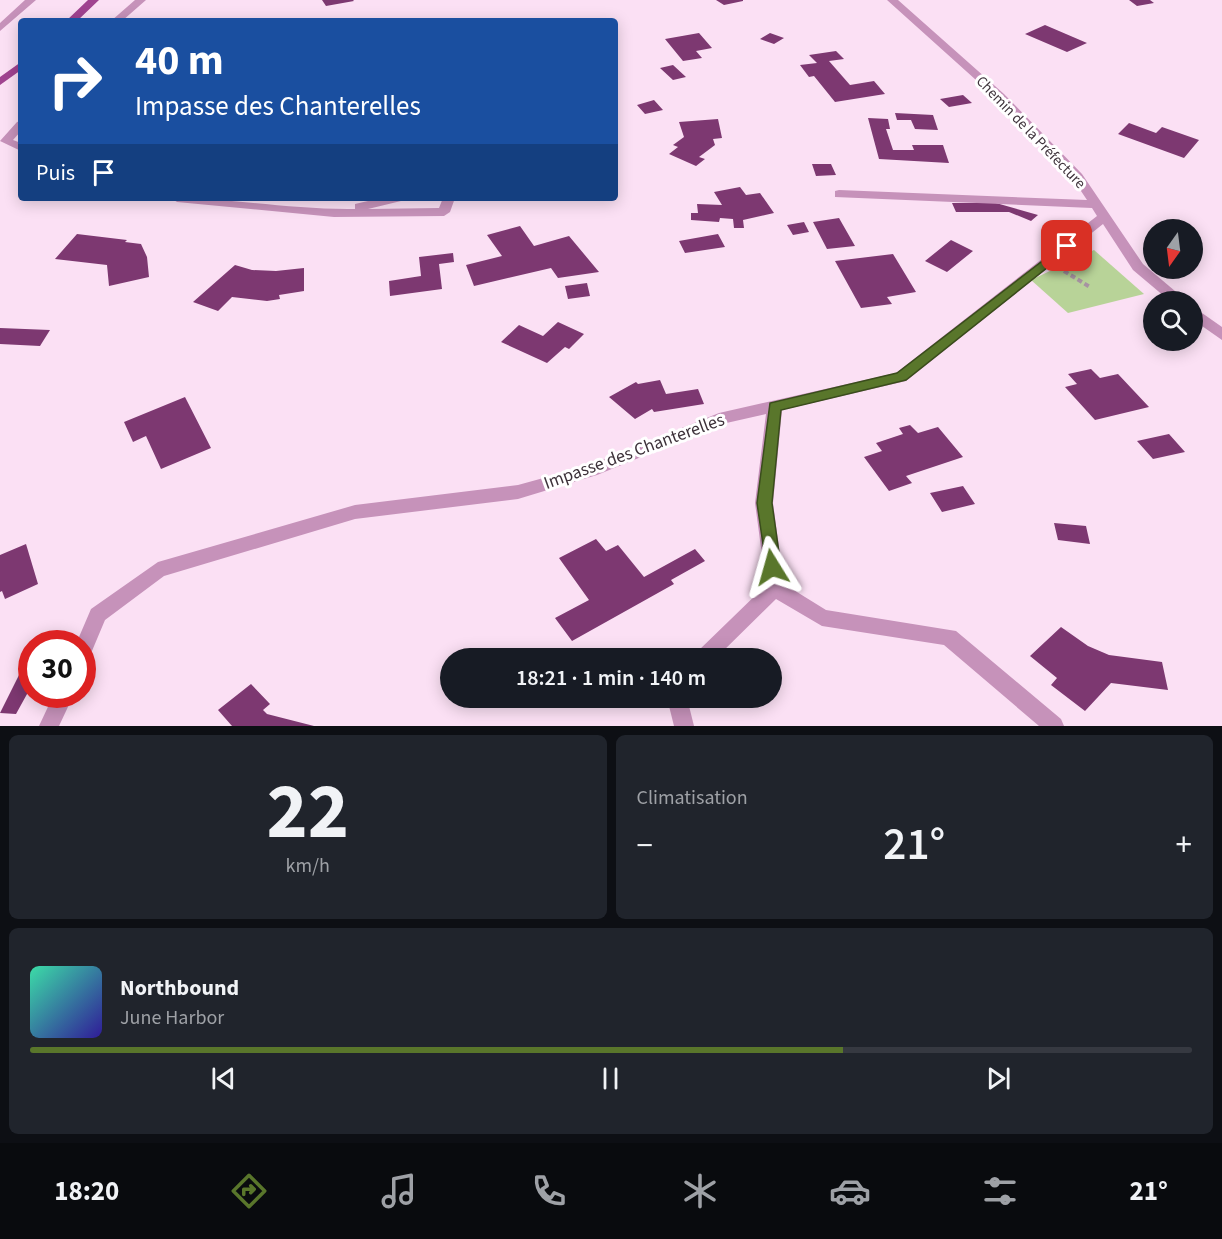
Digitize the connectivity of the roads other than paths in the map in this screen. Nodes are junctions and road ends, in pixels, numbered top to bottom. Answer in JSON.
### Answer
{"nodes":[{"id":1,"x":30,"y":0,"type":"edge"},
{"id":2,"x":94,"y":0,"type":"edge"},
{"id":3,"x":141,"y":0,"type":"edge"},
{"id":4,"x":892,"y":0,"type":"edge"},
{"id":5,"x":74,"y":18,"type":"edge"},
{"id":6,"x":120,"y":18,"type":"edge"},
{"id":7,"x":0,"y":28,"type":"edge"},
{"id":8,"x":18,"y":67,"type":"edge"},
{"id":9,"x":0,"y":82,"type":"edge"},
{"id":10,"x":18,"y":127,"type":"edge"},
{"id":11,"x":3,"y":144,"type":"edge"},
{"id":12,"x":18,"y":146,"type":"edge"},
{"id":13,"x":839,"y":195,"type":"dead end"},
{"id":14,"x":208,"y":201,"type":"edge"},
{"id":15,"x":384,"y":201,"type":"edge"},
{"id":16,"x":447,"y":201,"type":"edge"},
{"id":17,"x":1096,"y":204,"type":"junction"},
{"id":18,"x":334,"y":213,"type":"junction"},
{"id":19,"x":1104,"y":216,"type":"junction"},
{"id":20,"x":1167,"y":291,"type":"edge"},
{"id":21,"x":1203,"y":320,"type":"edge"},
{"id":22,"x":1222,"y":335,"type":"edge"},
{"id":23,"x":775,"y":406,"type":"junction"},
{"id":24,"x":775,"y":588,"type":"junction"},
{"id":25,"x":92,"y":630,"type":"edge"},
{"id":26,"x":714,"y":648,"type":"edge"},
{"id":27,"x":57,"y":708,"type":"edge"},
{"id":28,"x":680,"y":708,"type":"edge"},
{"id":29,"x":49,"y":726,"type":"edge"},
{"id":30,"x":684,"y":726,"type":"edge"},
{"id":31,"x":1054,"y":726,"type":"edge"}],
"edges":[{"from":1,"to":7,"type":"street"},
{"from":2,"to":5,"type":"main road"},
{"from":3,"to":6,"type":"street"},
{"from":4,"to":17,"type":"street","name":"Chemin de la Préfecture"},
{"from":8,"to":9,"type":"main road"},
{"from":10,"to":11,"type":"street"},
{"from":11,"to":12,"type":"street"},
{"from":13,"to":17,"type":"street"},
{"from":14,"to":18,"type":"street"},
{"from":15,"to":18,"type":"street"},
{"from":16,"to":18,"type":"street"},
{"from":17,"to":19,"type":"street","name":"Chemin de la Préfecture"},
{"from":19,"to":20,"type":"street","name":"Chemin de la Préfecture"},
{"from":19,"to":23,"type":"street","name":"Impasse des Chanterelles"},
{"from":21,"to":22,"type":"street"},
{"from":23,"to":24,"type":"street"},
{"from":23,"to":25,"type":"street","name":"Impasse des Chanterelles"},
{"from":24,"to":26,"type":"street"},
{"from":24,"to":31,"type":"street"},
{"from":27,"to":29,"type":"street"},
{"from":28,"to":30,"type":"street"}]}
